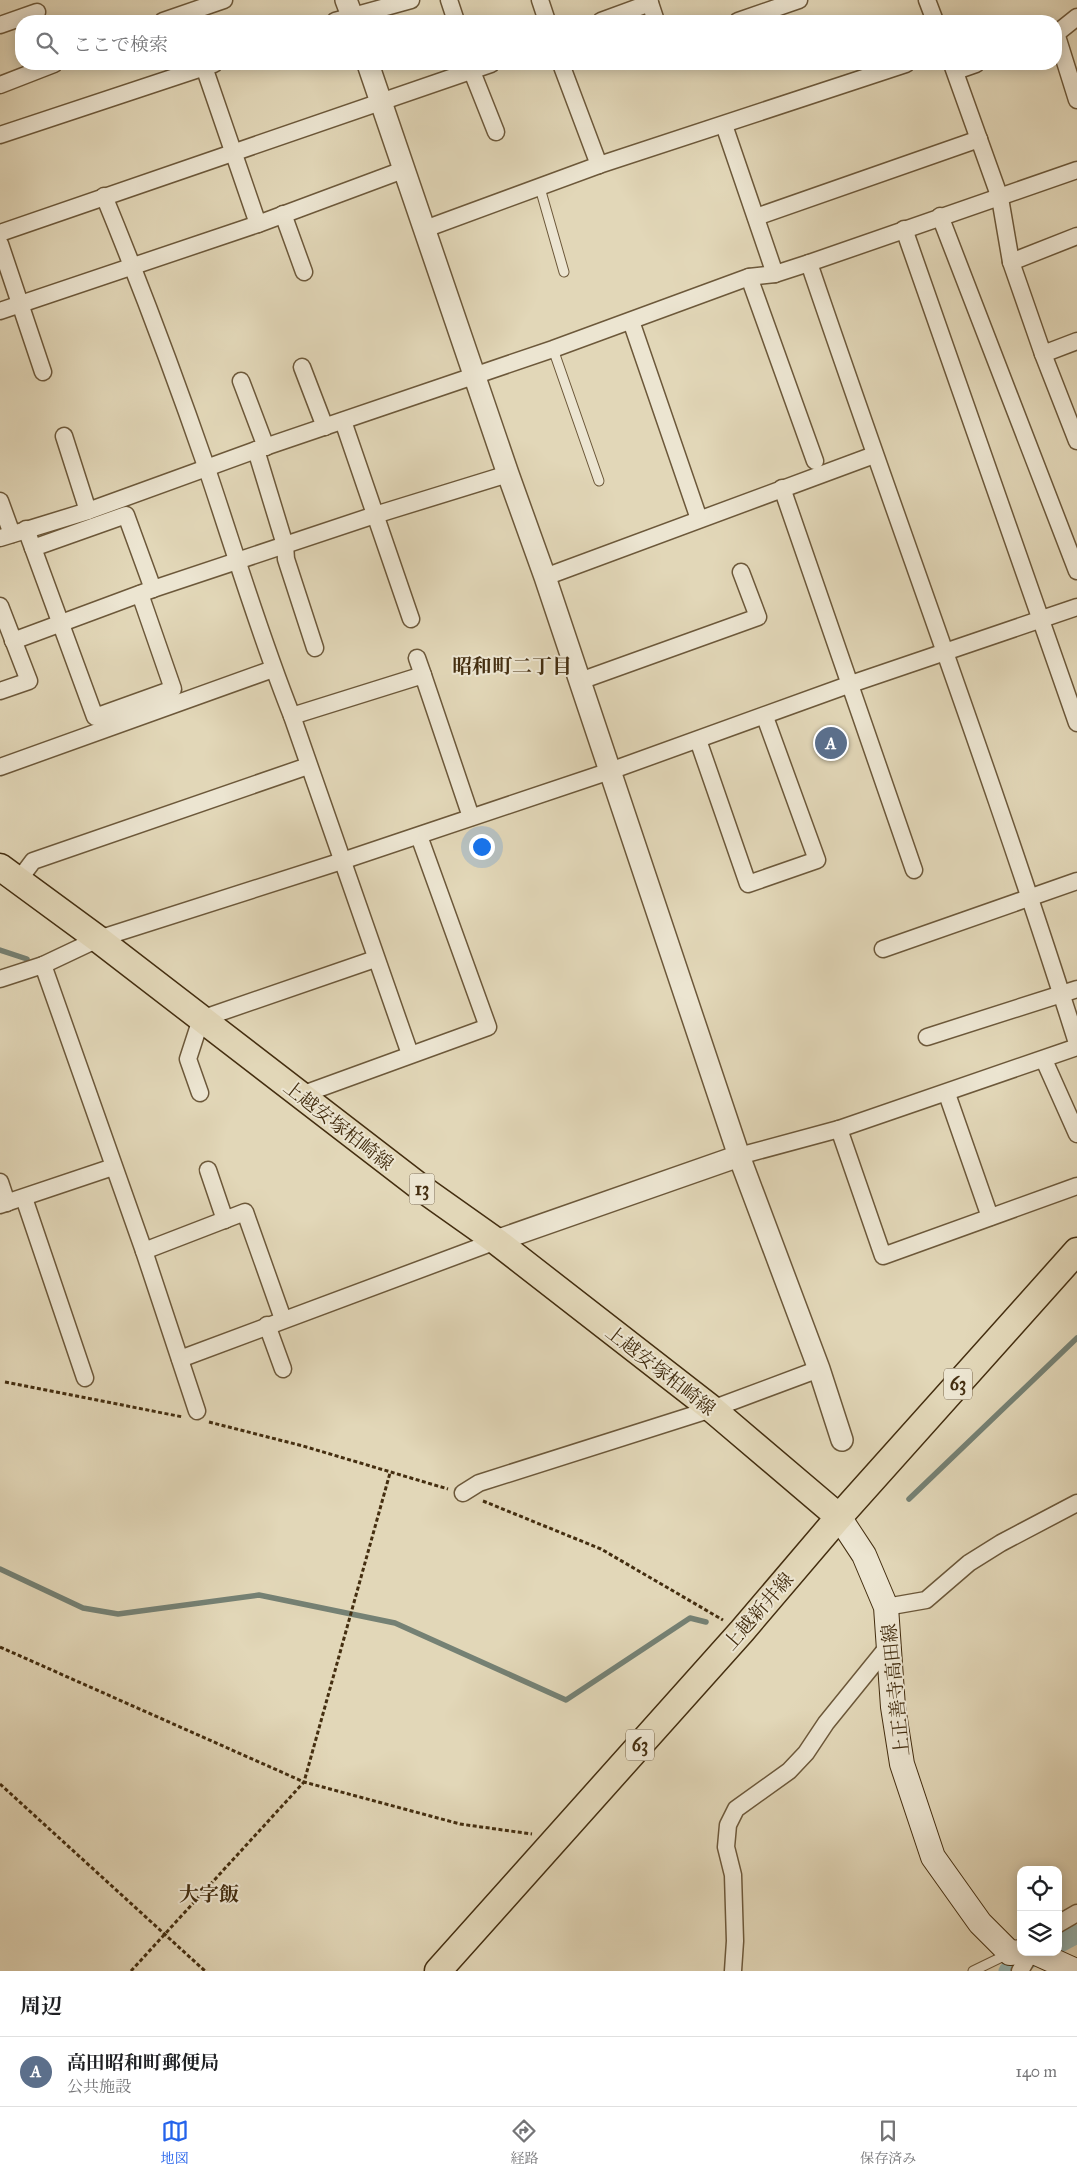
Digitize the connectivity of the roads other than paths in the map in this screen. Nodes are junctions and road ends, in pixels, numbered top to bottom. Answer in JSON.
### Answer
{"nodes":[{"id":1,"x":224,"y":0,"type":"edge"},
{"id":2,"x":411,"y":0,"type":"edge"},
{"id":3,"x":449,"y":0,"type":"edge"},
{"id":4,"x":540,"y":0,"type":"edge"},
{"id":5,"x":799,"y":0,"type":"edge"},
{"id":6,"x":927,"y":0,"type":"edge"},
{"id":7,"x":650,"y":2,"type":"edge"},
{"id":8,"x":37,"y":12,"type":"dead end"},
{"id":9,"x":347,"y":14,"type":"edge"},
{"id":10,"x":28,"y":15,"type":"edge"},
{"id":11,"x":192,"y":15,"type":"edge"},
{"id":12,"x":454,"y":15,"type":"edge"},
{"id":13,"x":544,"y":15,"type":"edge"},
{"id":14,"x":616,"y":15,"type":"edge"},
{"id":15,"x":654,"y":15,"type":"edge"},
{"id":16,"x":755,"y":15,"type":"edge"},
{"id":17,"x":933,"y":15,"type":"edge"},
{"id":18,"x":1077,"y":17,"type":"edge"},
{"id":19,"x":15,"y":20,"type":"edge"},
{"id":20,"x":0,"y":25,"type":"edge"},
{"id":21,"x":1062,"y":28,"type":"edge"},
{"id":22,"x":1062,"y":52,"type":"edge"},
{"id":23,"x":39,"y":70,"type":"edge"},
{"id":24,"x":192,"y":70,"type":"edge"},
{"id":25,"x":208,"y":70,"type":"edge"},
{"id":26,"x":370,"y":70,"type":"edge"},
{"id":27,"x":464,"y":70,"type":"edge"},
{"id":28,"x":471,"y":70,"type":"edge"},
{"id":29,"x":563,"y":70,"type":"edge"},
{"id":30,"x":888,"y":70,"type":"edge"},
{"id":31,"x":955,"y":70,"type":"edge"},
{"id":32,"x":0,"y":85,"type":"edge"},
{"id":33,"x":1077,"y":100,"type":"edge"},
{"id":34,"x":379,"y":101,"type":"junction"},
{"id":35,"x":724,"y":124,"type":"junction"},
{"id":36,"x":496,"y":132,"type":"dead end"},
{"id":37,"x":0,"y":135,"type":"edge"},
{"id":38,"x":979,"y":139,"type":"junction"},
{"id":39,"x":232,"y":154,"type":"junction"},
{"id":40,"x":599,"y":165,"type":"junction"},
{"id":41,"x":403,"y":170,"type":"junction"},
{"id":42,"x":1077,"y":170,"type":"edge"},
{"id":43,"x":540,"y":188,"type":"junction"},
{"id":44,"x":104,"y":196,"type":"junction"},
{"id":45,"x":1000,"y":198,"type":"junction"},
{"id":46,"x":283,"y":214,"type":"junction"},
{"id":47,"x":940,"y":216,"type":"junction"},
{"id":48,"x":756,"y":217,"type":"junction"},
{"id":49,"x":258,"y":224,"type":"junction"},
{"id":50,"x":425,"y":229,"type":"junction"},
{"id":51,"x":904,"y":229,"type":"junction"},
{"id":52,"x":0,"y":233,"type":"edge"},
{"id":53,"x":1077,"y":236,"type":"edge"},
{"id":54,"x":0,"y":244,"type":"edge"},
{"id":55,"x":1011,"y":262,"type":"junction"},
{"id":56,"x":809,"y":263,"type":"junction"},
{"id":57,"x":133,"y":266,"type":"junction"},
{"id":58,"x":304,"y":272,"type":"dead end"},
{"id":59,"x":564,"y":272,"type":"dead end"},
{"id":60,"x":774,"y":274,"type":"junction"},
{"id":61,"x":749,"y":276,"type":"junction"},
{"id":62,"x":19,"y":304,"type":"junction"},
{"id":63,"x":0,"y":311,"type":"edge"},
{"id":64,"x":631,"y":321,"type":"junction"},
{"id":65,"x":1077,"y":341,"type":"edge"},
{"id":66,"x":553,"y":349,"type":"junction"},
{"id":67,"x":1043,"y":354,"type":"junction"},
{"id":68,"x":302,"y":367,"type":"dead end"},
{"id":69,"x":43,"y":372,"type":"dead end"},
{"id":70,"x":475,"y":375,"type":"junction"},
{"id":71,"x":241,"y":382,"type":"dead end"},
{"id":72,"x":343,"y":421,"type":"junction"},
{"id":73,"x":325,"y":427,"type":"junction"},
{"id":74,"x":64,"y":436,"type":"dead end"},
{"id":75,"x":1077,"y":441,"type":"edge"},
{"id":76,"x":261,"y":448,"type":"junction"},
{"id":77,"x":874,"y":454,"type":"junction"},
{"id":78,"x":815,"y":461,"type":"dead end"},
{"id":79,"x":206,"y":467,"type":"junction"},
{"id":80,"x":508,"y":474,"type":"junction"},
{"id":81,"x":599,"y":480,"type":"dead end"},
{"id":82,"x":782,"y":488,"type":"junction"},
{"id":83,"x":0,"y":501,"type":"edge"},
{"id":84,"x":88,"y":511,"type":"junction"},
{"id":85,"x":376,"y":515,"type":"junction"},
{"id":86,"x":699,"y":519,"type":"junction"},
{"id":87,"x":13,"y":534,"type":"edge"},
{"id":88,"x":286,"y":545,"type":"junction"},
{"id":89,"x":33,"y":548,"type":"junction"},
{"id":90,"x":238,"y":561,"type":"junction"},
{"id":91,"x":742,"y":572,"type":"dead end"},
{"id":92,"x":1077,"y":572,"type":"edge"},
{"id":93,"x":545,"y":577,"type":"junction"},
{"id":94,"x":147,"y":592,"type":"junction"},
{"id":95,"x":0,"y":606,"type":"edge"},
{"id":96,"x":1077,"y":607,"type":"edge"},
{"id":97,"x":411,"y":619,"type":"dead end"},
{"id":98,"x":1042,"y":620,"type":"junction"},
{"id":99,"x":62,"y":624,"type":"junction"},
{"id":100,"x":13,"y":641,"type":"junction"},
{"id":101,"x":315,"y":648,"type":"dead end"},
{"id":102,"x":946,"y":653,"type":"junction"},
{"id":103,"x":417,"y":658,"type":"dead end"},
{"id":104,"x":273,"y":669,"type":"junction"},
{"id":105,"x":423,"y":675,"type":"junction"},
{"id":106,"x":580,"y":680,"type":"junction"},
{"id":107,"x":848,"y":685,"type":"junction"},
{"id":108,"x":0,"y":691,"type":"edge"},
{"id":109,"x":292,"y":716,"type":"junction"},
{"id":110,"x":764,"y":717,"type":"junction"},
{"id":111,"x":1077,"y":723,"type":"edge"},
{"id":112,"x":698,"y":740,"type":"junction"},
{"id":113,"x":308,"y":766,"type":"junction"},
{"id":114,"x":0,"y":767,"type":"edge"},
{"id":115,"x":610,"y":771,"type":"junction"},
{"id":116,"x":471,"y":817,"type":"junction"},
{"id":117,"x":419,"y":836,"type":"junction"},
{"id":118,"x":342,"y":861,"type":"junction"},
{"id":119,"x":914,"y":870,"type":"dead end"},
{"id":120,"x":9,"y":874,"type":"edge"},
{"id":121,"x":1077,"y":881,"type":"edge"},
{"id":122,"x":1031,"y":897,"type":"junction"},
{"id":123,"x":98,"y":939,"type":"junction"},
{"id":124,"x":884,"y":949,"type":"dead end"},
{"id":125,"x":375,"y":959,"type":"junction"},
{"id":126,"x":43,"y":965,"type":"junction"},
{"id":127,"x":0,"y":979,"type":"edge"},
{"id":128,"x":1069,"y":992,"type":"edge"},
{"id":129,"x":201,"y":1019,"type":"junction"},
{"id":130,"x":926,"y":1037,"type":"dead end"},
{"id":131,"x":1077,"y":1043,"type":"edge"},
{"id":132,"x":1077,"y":1047,"type":"edge"},
{"id":133,"x":410,"y":1054,"type":"junction"},
{"id":134,"x":1044,"y":1060,"type":"junction"},
{"id":135,"x":200,"y":1093,"type":"dead end"},
{"id":136,"x":948,"y":1094,"type":"junction"},
{"id":137,"x":301,"y":1095,"type":"junction"},
{"id":138,"x":839,"y":1129,"type":"junction"},
{"id":139,"x":1077,"y":1134,"type":"edge"},
{"id":140,"x":739,"y":1156,"type":"junction"},
{"id":141,"x":113,"y":1168,"type":"junction"},
{"id":142,"x":208,"y":1170,"type":"dead end"},
{"id":143,"x":0,"y":1182,"type":"edge"},
{"id":144,"x":1077,"y":1186,"type":"edge"},
{"id":145,"x":24,"y":1198,"type":"junction"},
{"id":146,"x":3,"y":1204,"type":"edge"},
{"id":147,"x":990,"y":1217,"type":"junction"},
{"id":148,"x":225,"y":1220,"type":"junction"},
{"id":149,"x":496,"y":1241,"type":"junction"},
{"id":150,"x":144,"y":1251,"type":"junction"},
{"id":151,"x":1077,"y":1251,"type":"edge"},
{"id":152,"x":283,"y":1319,"type":"junction"},
{"id":153,"x":267,"y":1326,"type":"junction"},
{"id":154,"x":180,"y":1359,"type":"junction"},
{"id":155,"x":283,"y":1369,"type":"dead end"},
{"id":156,"x":820,"y":1369,"type":"junction"},
{"id":157,"x":85,"y":1378,"type":"dead end"},
{"id":158,"x":712,"y":1409,"type":"junction"},
{"id":159,"x":197,"y":1417,"type":"road end"},
{"id":160,"x":842,"y":1440,"type":"dead end"},
{"id":161,"x":463,"y":1493,"type":"road end"},
{"id":162,"x":1077,"y":1503,"type":"edge"},
{"id":163,"x":839,"y":1517,"type":"junction"},
{"id":164,"x":886,"y":1607,"type":"junction"},
{"id":165,"x":890,"y":1644,"type":"junction"},
{"id":166,"x":1077,"y":1913,"type":"edge"},
{"id":167,"x":1062,"y":1922,"type":"edge"},
{"id":168,"x":1043,"y":1956,"type":"edge"},
{"id":169,"x":1020,"y":1957,"type":"edge"},
{"id":170,"x":438,"y":1971,"type":"edge"},
{"id":171,"x":733,"y":1971,"type":"edge"},
{"id":172,"x":972,"y":1971,"type":"edge"},
{"id":173,"x":1076,"y":1971,"type":"edge"}],
"edges":[{"from":1,"to":11,"type":"street"},
{"from":2,"to":9,"type":"street"},
{"from":3,"to":12,"type":"street"},
{"from":4,"to":13,"type":"street"},
{"from":5,"to":16,"type":"street"},
{"from":6,"to":17,"type":"street"},
{"from":7,"to":14,"type":"street"},
{"from":7,"to":15,"type":"street"},
{"from":8,"to":10,"type":"street"},
{"from":18,"to":21,"type":"street"},
{"from":19,"to":20,"type":"street"},
{"from":22,"to":33,"type":"street"},
{"from":23,"to":32,"type":"street"},
{"from":24,"to":37,"type":"street"},
{"from":25,"to":39,"type":"street"},
{"from":26,"to":34,"type":"street"},
{"from":27,"to":34,"type":"street"},
{"from":28,"to":36,"type":"street"},
{"from":29,"to":40,"type":"street"},
{"from":30,"to":35,"type":"street"},
{"from":31,"to":38,"type":"street"},
{"from":34,"to":39,"type":"street"},
{"from":34,"to":41,"type":"street"},
{"from":35,"to":40,"type":"street"},
{"from":35,"to":48,"type":"street"},
{"from":38,"to":45,"type":"street"},
{"from":38,"to":48,"type":"street"},
{"from":39,"to":44,"type":"street"},
{"from":39,"to":49,"type":"street"},
{"from":40,"to":43,"type":"street"},
{"from":41,"to":46,"type":"street"},
{"from":41,"to":50,"type":"street"},
{"from":42,"to":45,"type":"street"},
{"from":43,"to":50,"type":"street"},
{"from":43,"to":59,"type":"lane"},
{"from":44,"to":52,"type":"street"},
{"from":44,"to":57,"type":"street"},
{"from":45,"to":47,"type":"street"},
{"from":45,"to":55,"type":"street"},
{"from":46,"to":49,"type":"street"},
{"from":46,"to":58,"type":"street"},
{"from":47,"to":51,"type":"street"},
{"from":47,"to":92,"type":"street"},
{"from":48,"to":60,"type":"street"},
{"from":49,"to":57,"type":"street"},
{"from":50,"to":70,"type":"street"},
{"from":51,"to":56,"type":"street"},
{"from":51,"to":98,"type":"street"},
{"from":53,"to":55,"type":"street"},
{"from":54,"to":62,"type":"street"},
{"from":55,"to":67,"type":"street"},
{"from":56,"to":60,"type":"street"},
{"from":56,"to":77,"type":"street"},
{"from":57,"to":62,"type":"street"},
{"from":57,"to":79,"type":"street"},
{"from":60,"to":61,"type":"street"},
{"from":61,"to":64,"type":"street"},
{"from":61,"to":78,"type":"street"},
{"from":62,"to":63,"type":"street"},
{"from":62,"to":69,"type":"street"},
{"from":64,"to":66,"type":"street"},
{"from":64,"to":86,"type":"street"},
{"from":65,"to":67,"type":"street"},
{"from":66,"to":70,"type":"street"},
{"from":66,"to":81,"type":"lane"},
{"from":67,"to":75,"type":"street"},
{"from":68,"to":73,"type":"street"},
{"from":70,"to":72,"type":"street"},
{"from":70,"to":80,"type":"street"},
{"from":71,"to":76,"type":"street"},
{"from":72,"to":73,"type":"street"},
{"from":72,"to":85,"type":"street"},
{"from":73,"to":76,"type":"street"},
{"from":74,"to":84,"type":"street"},
{"from":76,"to":79,"type":"street"},
{"from":76,"to":88,"type":"street"},
{"from":77,"to":82,"type":"street"},
{"from":77,"to":102,"type":"street"},
{"from":79,"to":84,"type":"street"},
{"from":79,"to":90,"type":"street"},
{"from":80,"to":85,"type":"street"},
{"from":80,"to":93,"type":"street"},
{"from":82,"to":86,"type":"street"},
{"from":82,"to":107,"type":"street"},
{"from":83,"to":87,"type":"street"},
{"from":84,"to":87,"type":"street"},
{"from":85,"to":88,"type":"street"},
{"from":85,"to":97,"type":"street"},
{"from":86,"to":93,"type":"street"},
{"from":87,"to":89,"type":"street"},
{"from":88,"to":90,"type":"street"},
{"from":88,"to":101,"type":"street"},
{"from":89,"to":94,"type":"street"},
{"from":89,"to":99,"type":"street"},
{"from":90,"to":94,"type":"street"},
{"from":90,"to":104,"type":"street"},
{"from":91,"to":106,"type":"street"},
{"from":93,"to":106,"type":"street"},
{"from":94,"to":99,"type":"street"},
{"from":94,"to":99,"type":"street"},
{"from":95,"to":100,"type":"street"},
{"from":96,"to":98,"type":"street"},
{"from":98,"to":102,"type":"street"},
{"from":98,"to":111,"type":"street"},
{"from":99,"to":100,"type":"street"},
{"from":100,"to":108,"type":"street"},
{"from":102,"to":107,"type":"street"},
{"from":102,"to":122,"type":"street"},
{"from":103,"to":105,"type":"street"},
{"from":104,"to":109,"type":"street"},
{"from":104,"to":114,"type":"street"},
{"from":105,"to":109,"type":"street"},
{"from":105,"to":116,"type":"street"},
{"from":106,"to":115,"type":"street"},
{"from":107,"to":110,"type":"street"},
{"from":107,"to":119,"type":"street"},
{"from":109,"to":113,"type":"street"},
{"from":110,"to":112,"type":"street"},
{"from":110,"to":112,"type":"street"},
{"from":112,"to":115,"type":"street"},
{"from":113,"to":118,"type":"street"},
{"from":113,"to":120,"type":"street"},
{"from":115,"to":116,"type":"street"},
{"from":115,"to":140,"type":"street"},
{"from":116,"to":117,"type":"street"},
{"from":117,"to":118,"type":"street"},
{"from":117,"to":133,"type":"street"},
{"from":118,"to":123,"type":"street"},
{"from":118,"to":125,"type":"street"},
{"from":120,"to":123,"type":"main road","name":"上越安塚柏崎線","number":"13"},
{"from":121,"to":122,"type":"street"},
{"from":122,"to":124,"type":"street"},
{"from":122,"to":128,"type":"street"},
{"from":123,"to":126,"type":"street"},
{"from":123,"to":129,"type":"main road","name":"上越安塚柏崎線","number":"13"},
{"from":125,"to":129,"type":"street"},
{"from":125,"to":133,"type":"street"},
{"from":126,"to":127,"type":"street"},
{"from":126,"to":141,"type":"street"},
{"from":128,"to":130,"type":"street"},
{"from":128,"to":131,"type":"street"},
{"from":129,"to":135,"type":"street"},
{"from":129,"to":137,"type":"main road","name":"上越安塚柏崎線","number":"13"},
{"from":132,"to":134,"type":"street"},
{"from":133,"to":137,"type":"street"},
{"from":134,"to":136,"type":"street"},
{"from":134,"to":139,"type":"street"},
{"from":136,"to":138,"type":"street"},
{"from":136,"to":147,"type":"street"},
{"from":137,"to":149,"type":"main road","name":"上越安塚柏崎線","number":"13"},
{"from":138,"to":140,"type":"street"},
{"from":138,"to":147,"type":"street"},
{"from":140,"to":149,"type":"street"},
{"from":140,"to":156,"type":"street"},
{"from":141,"to":145,"type":"street"},
{"from":141,"to":150,"type":"street"},
{"from":142,"to":148,"type":"street"},
{"from":143,"to":146,"type":"street"},
{"from":144,"to":147,"type":"street"},
{"from":145,"to":146,"type":"street"},
{"from":145,"to":157,"type":"street"},
{"from":148,"to":150,"type":"street"},
{"from":148,"to":152,"type":"street"},
{"from":149,"to":152,"type":"street"},
{"from":149,"to":158,"type":"main road","name":"上越安塚柏崎線","number":"13"},
{"from":150,"to":154,"type":"street"},
{"from":151,"to":163,"type":"main road","name":"上越新井線","number":"63"},
{"from":152,"to":153,"type":"street"},
{"from":153,"to":154,"type":"street"},
{"from":153,"to":155,"type":"street"},
{"from":154,"to":159,"type":"street"},
{"from":156,"to":158,"type":"street"},
{"from":156,"to":160,"type":"street"},
{"from":158,"to":161,"type":"street"},
{"from":158,"to":163,"type":"main road","name":"上越安塚柏崎線","number":"13"},
{"from":162,"to":164,"type":"street"},
{"from":163,"to":164,"type":"main road","name":"上正善寺高田線"},
{"from":163,"to":170,"type":"main road","name":"上越新井線","number":"63"},
{"from":164,"to":165,"type":"main road","name":"上正善寺高田線"},
{"from":165,"to":169,"type":"main road","name":"上正善寺高田線"},
{"from":165,"to":171,"type":"street"},
{"from":166,"to":167,"type":"street"},
{"from":168,"to":173,"type":"main road"},
{"from":169,"to":172,"type":"lane"}]}
